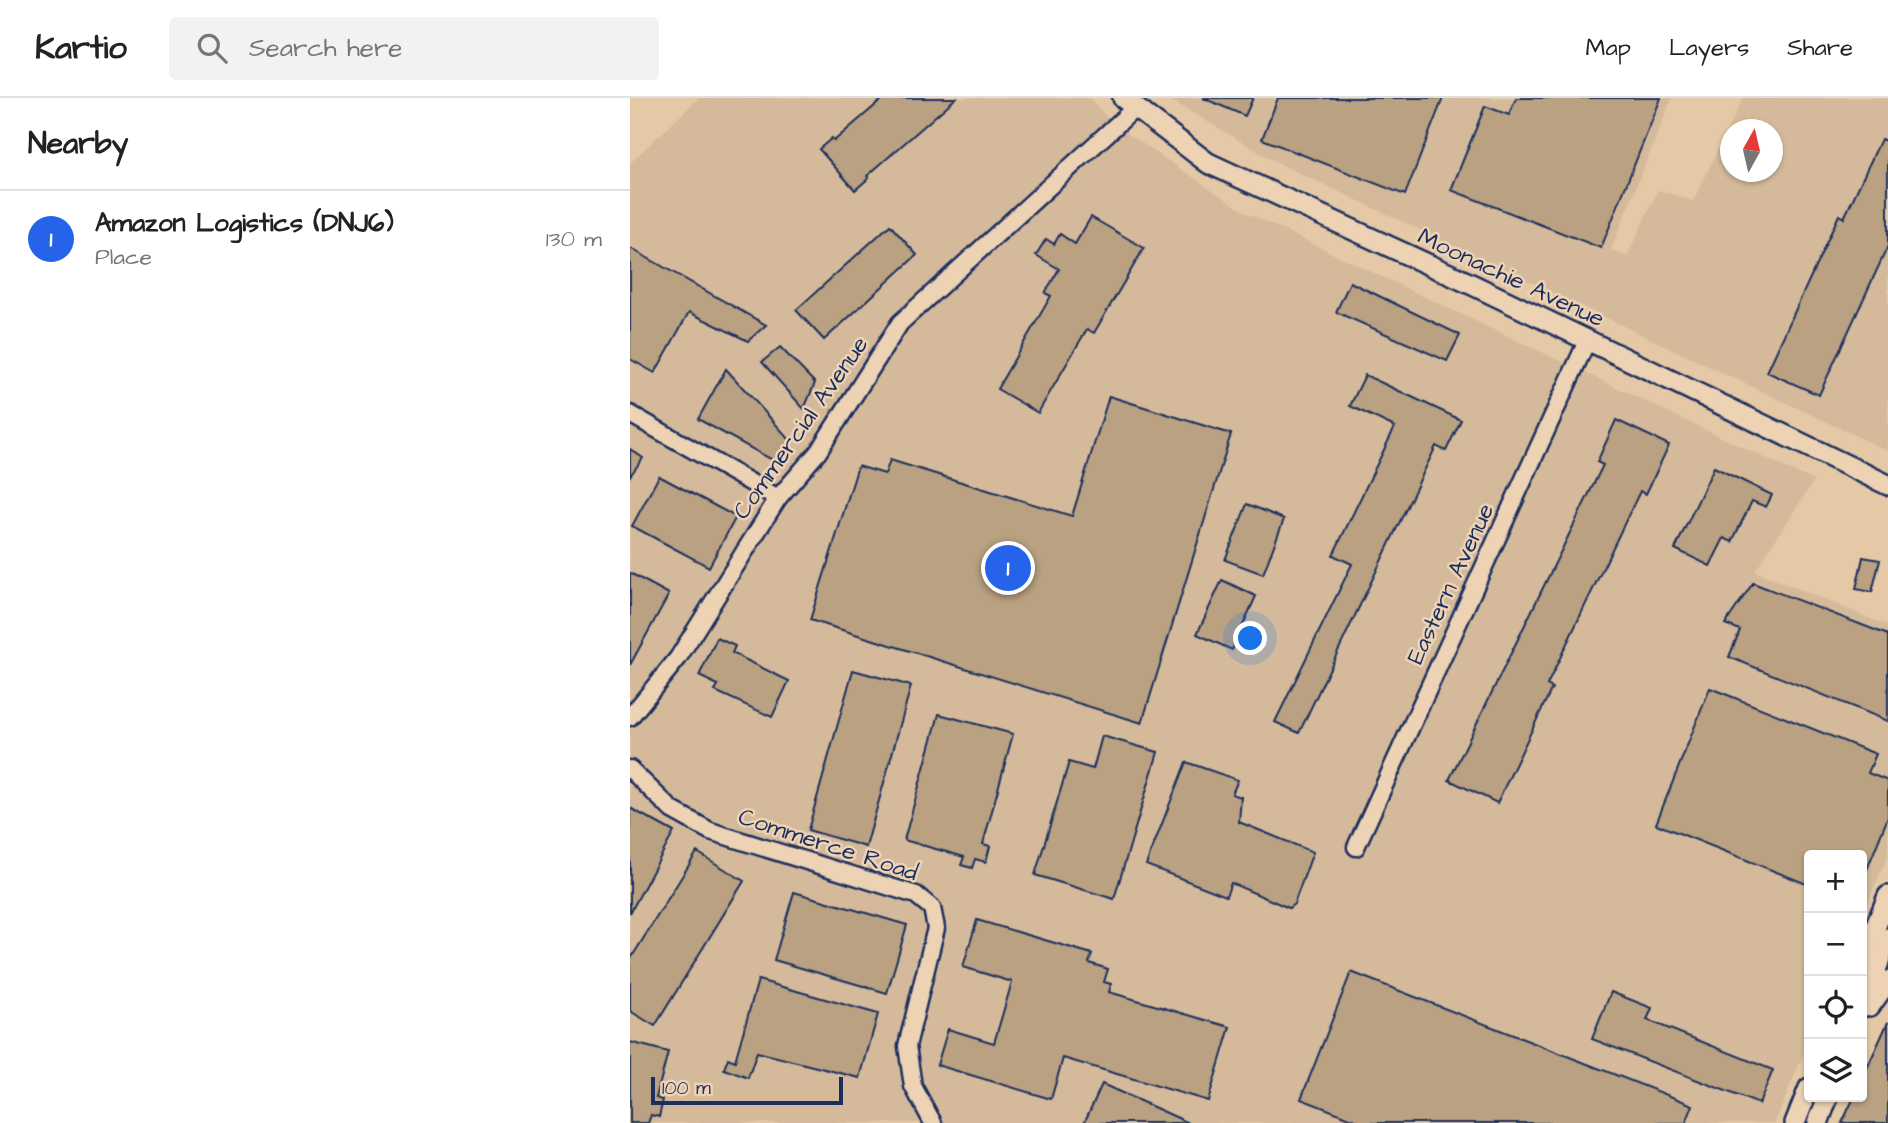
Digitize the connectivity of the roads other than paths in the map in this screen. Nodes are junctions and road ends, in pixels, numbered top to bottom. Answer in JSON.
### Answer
{"nodes":[{"id":1,"x":1129,"y":103,"type":"edge"},
{"id":2,"x":1587,"y":341,"type":"junction"},
{"id":3,"x":630,"y":414,"type":"edge"},
{"id":4,"x":1888,"y":485,"type":"edge"},
{"id":5,"x":778,"y":498,"type":"junction"},
{"id":6,"x":630,"y":717,"type":"edge"},
{"id":7,"x":630,"y":769,"type":"edge"},
{"id":8,"x":1356,"y":846,"type":"dead end"},
{"id":9,"x":1888,"y":896,"type":"edge"},
{"id":10,"x":1888,"y":938,"type":"edge"},
{"id":11,"x":1867,"y":948,"type":"edge"},
{"id":12,"x":1888,"y":981,"type":"edge"},
{"id":13,"x":1867,"y":994,"type":"edge"},
{"id":14,"x":1867,"y":1011,"type":"edge"},
{"id":15,"x":1804,"y":1100,"type":"edge"},
{"id":16,"x":1826,"y":1102,"type":"edge"},
{"id":17,"x":933,"y":1123,"type":"edge"},
{"id":18,"x":1795,"y":1123,"type":"edge"},
{"id":19,"x":1818,"y":1123,"type":"edge"}],
"edges":[{"from":1,"to":2,"type":"main road","name":"Moonachie Avenue"},
{"from":1,"to":5,"type":"street","name":"Commercial Avenue"},
{"from":2,"to":4,"type":"main road","name":"Moonachie Avenue"},
{"from":2,"to":8,"type":"street","name":"Eastern Avenue"},
{"from":3,"to":5,"type":"street"},
{"from":5,"to":6,"type":"street","name":"Commercial Avenue"},
{"from":7,"to":17,"type":"street","name":"Commerce Road"},
{"from":9,"to":11,"type":"main road"},
{"from":10,"to":13,"type":"main road"},
{"from":12,"to":14,"type":"main road"},
{"from":15,"to":18,"type":"main road"},
{"from":16,"to":19,"type":"main road"}]}
